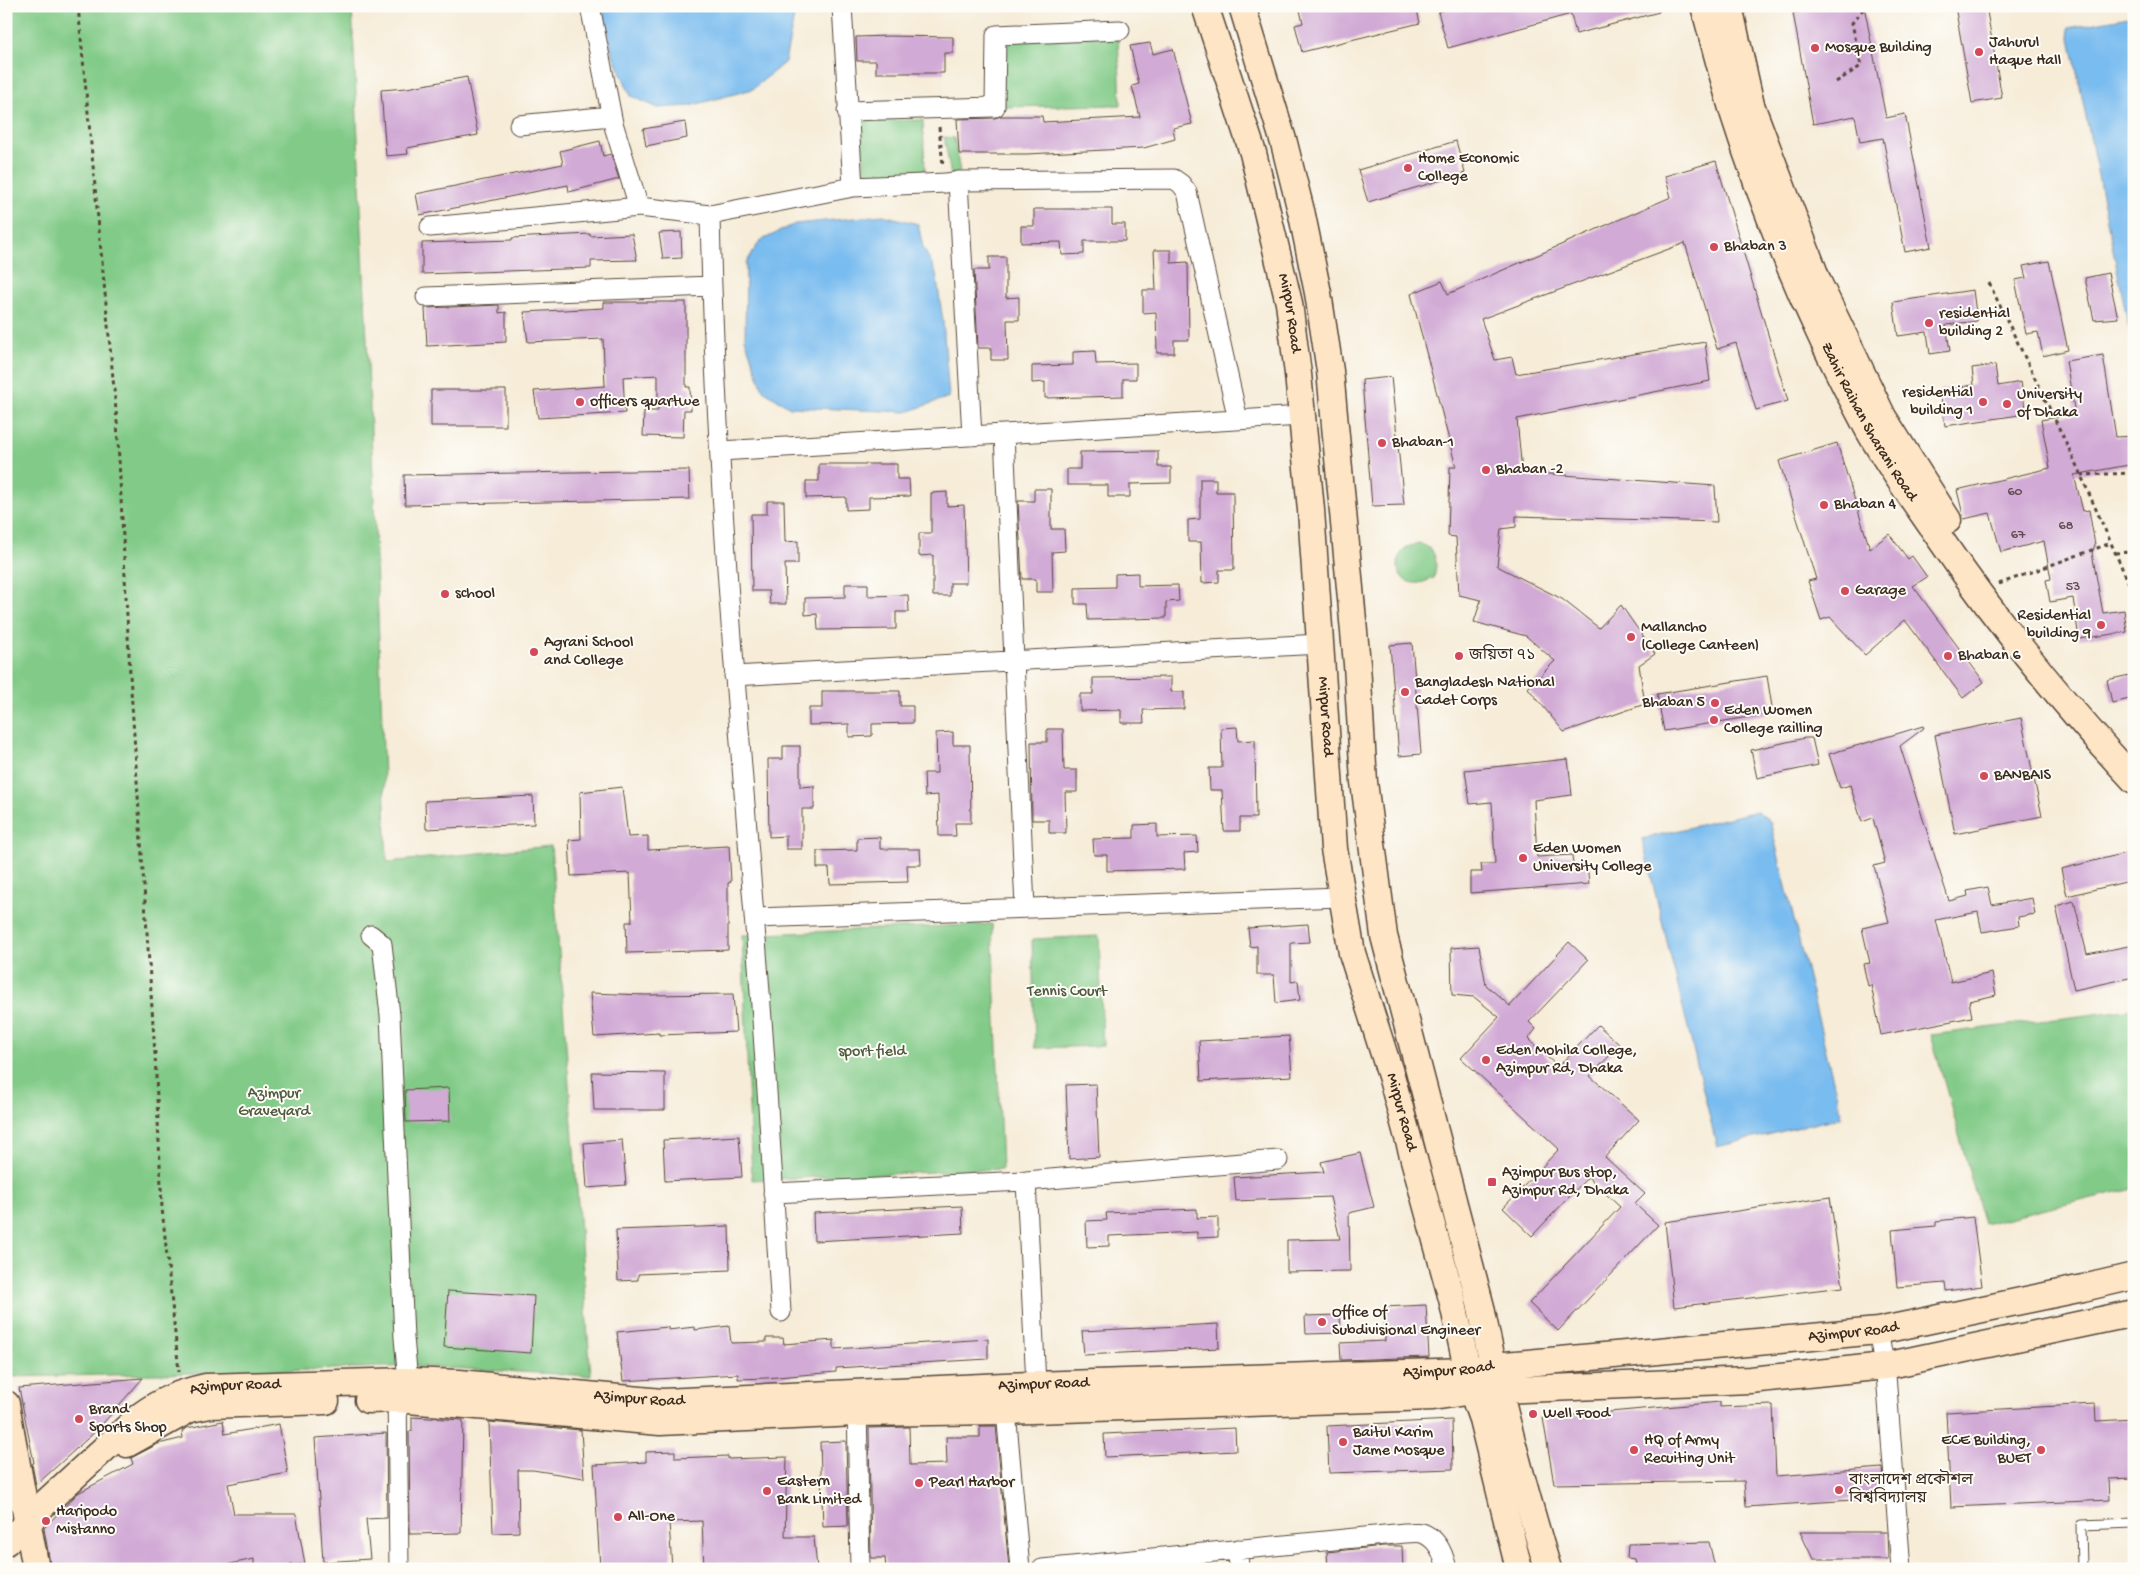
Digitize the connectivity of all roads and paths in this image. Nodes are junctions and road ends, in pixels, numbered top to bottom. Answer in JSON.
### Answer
{"nodes":[{"id":1,"x":78,"y":6,"type":"edge"},
{"id":2,"x":590,"y":6,"type":"edge"},
{"id":3,"x":842,"y":6,"type":"edge"},
{"id":4,"x":1205,"y":6,"type":"edge"},
{"id":5,"x":1242,"y":6,"type":"edge"},
{"id":6,"x":1704,"y":6,"type":"edge"},
{"id":7,"x":1729,"y":6,"type":"edge"},
{"id":8,"x":1875,"y":6,"type":"edge"},
{"id":9,"x":1120,"y":30,"type":"dead end"},
{"id":10,"x":1836,"y":82,"type":"dead end"},
{"id":11,"x":938,"y":108,"type":"junction"},
{"id":12,"x":848,"y":111,"type":"junction"},
{"id":13,"x":611,"y":116,"type":"junction"},
{"id":14,"x":520,"y":125,"type":"dead end"},
{"id":15,"x":952,"y":182,"type":"junction"},
{"id":16,"x":853,"y":187,"type":"junction"},
{"id":17,"x":640,"y":207,"type":"junction"},
{"id":18,"x":710,"y":215,"type":"junction"},
{"id":19,"x":430,"y":227,"type":"dead end"},
{"id":20,"x":1989,"y":283,"type":"dead end"},
{"id":21,"x":712,"y":286,"type":"junction"},
{"id":22,"x":426,"y":297,"type":"dead end"},
{"id":23,"x":1302,"y":416,"type":"junction"},
{"id":24,"x":1238,"y":420,"type":"junction"},
{"id":25,"x":1004,"y":434,"type":"junction"},
{"id":26,"x":972,"y":436,"type":"junction"},
{"id":27,"x":720,"y":451,"type":"junction"},
{"id":28,"x":2134,"y":473,"type":"edge"},
{"id":29,"x":2081,"y":476,"type":"junction"},
{"id":30,"x":2111,"y":543,"type":"junction"},
{"id":31,"x":2134,"y":552,"type":"edge"},
{"id":32,"x":2115,"y":553,"type":"junction"},
{"id":33,"x":1992,"y":586,"type":"junction"},
{"id":34,"x":2134,"y":595,"type":"edge"},
{"id":35,"x":1320,"y":644,"type":"junction"},
{"id":36,"x":1014,"y":660,"type":"junction"},
{"id":37,"x":734,"y":676,"type":"junction"},
{"id":38,"x":2134,"y":757,"type":"edge"},
{"id":39,"x":2134,"y":780,"type":"edge"},
{"id":40,"x":1341,"y":897,"type":"junction"},
{"id":41,"x":1025,"y":908,"type":"junction"},
{"id":42,"x":754,"y":918,"type":"junction"},
{"id":43,"x":371,"y":935,"type":"dead end"},
{"id":44,"x":1278,"y":1160,"type":"dead end"},
{"id":45,"x":1026,"y":1181,"type":"junction"},
{"id":46,"x":774,"y":1193,"type":"junction"},
{"id":47,"x":2134,"y":1276,"type":"edge"},
{"id":48,"x":781,"y":1312,"type":"dead end"},
{"id":49,"x":2134,"y":1313,"type":"edge"},
{"id":50,"x":1878,"y":1331,"type":"junction"},
{"id":51,"x":1885,"y":1366,"type":"junction"},
{"id":52,"x":1004,"y":1386,"type":"junction"},
{"id":53,"x":1036,"y":1386,"type":"junction"},
{"id":54,"x":400,"y":1387,"type":"junction"},
{"id":55,"x":1486,"y":1391,"type":"junction"},
{"id":56,"x":181,"y":1392,"type":"junction"},
{"id":57,"x":857,"y":1403,"type":"junction"},
{"id":58,"x":6,"y":1404,"type":"edge"},
{"id":59,"x":1006,"y":1412,"type":"junction"},
{"id":60,"x":2134,"y":1523,"type":"edge"},
{"id":61,"x":30,"y":1529,"type":"junction"},
{"id":62,"x":6,"y":1542,"type":"edge"},
{"id":63,"x":1238,"y":1549,"type":"junction"},
{"id":64,"x":6,"y":1558,"type":"edge"},
{"id":65,"x":36,"y":1569,"type":"edge"},
{"id":66,"x":398,"y":1569,"type":"edge"},
{"id":67,"x":860,"y":1569,"type":"edge"},
{"id":68,"x":1020,"y":1569,"type":"edge"},
{"id":69,"x":1042,"y":1569,"type":"edge"},
{"id":70,"x":1239,"y":1569,"type":"edge"},
{"id":71,"x":1447,"y":1569,"type":"edge"},
{"id":72,"x":1519,"y":1569,"type":"edge"},
{"id":73,"x":1548,"y":1569,"type":"edge"},
{"id":74,"x":1901,"y":1569,"type":"edge"},
{"id":75,"x":2082,"y":1569,"type":"edge"}],
"edges":[{"from":1,"to":56,"type":"path"},
{"from":2,"to":13,"type":"street"},
{"from":3,"to":12,"type":"street"},
{"from":4,"to":23,"type":"main road","name":"Mirpur Road"},
{"from":5,"to":55,"type":"main road","name":"Mirpur Road"},
{"from":6,"to":39,"type":"main road","name":"Zahir Raihan Sharani Road"},
{"from":7,"to":33,"type":"main road"},
{"from":8,"to":10,"type":"path"},
{"from":9,"to":11,"type":"street"},
{"from":11,"to":12,"type":"street"},
{"from":11,"to":15,"type":"path"},
{"from":12,"to":16,"type":"street"},
{"from":13,"to":14,"type":"street"},
{"from":13,"to":17,"type":"street"},
{"from":15,"to":16,"type":"street"},
{"from":15,"to":24,"type":"street"},
{"from":15,"to":26,"type":"street"},
{"from":16,"to":18,"type":"street"},
{"from":17,"to":18,"type":"street"},
{"from":17,"to":19,"type":"street"},
{"from":18,"to":21,"type":"street"},
{"from":20,"to":29,"type":"path"},
{"from":21,"to":22,"type":"street"},
{"from":21,"to":27,"type":"street"},
{"from":23,"to":24,"type":"street"},
{"from":23,"to":35,"type":"main road","name":"Mirpur Road"},
{"from":24,"to":25,"type":"street"},
{"from":25,"to":26,"type":"street"},
{"from":25,"to":36,"type":"street"},
{"from":26,"to":27,"type":"street"},
{"from":27,"to":37,"type":"street"},
{"from":28,"to":29,"type":"path"},
{"from":29,"to":30,"type":"path"},
{"from":30,"to":32,"type":"path"},
{"from":30,"to":33,"type":"path"},
{"from":31,"to":32,"type":"path"},
{"from":32,"to":34,"type":"path"},
{"from":33,"to":38,"type":"main road"},
{"from":35,"to":36,"type":"street"},
{"from":35,"to":40,"type":"main road","name":"Mirpur Road"},
{"from":36,"to":37,"type":"street"},
{"from":36,"to":41,"type":"street"},
{"from":37,"to":42,"type":"street"},
{"from":40,"to":41,"type":"street"},
{"from":40,"to":55,"type":"main road","name":"Mirpur Road"},
{"from":41,"to":42,"type":"street"},
{"from":42,"to":46,"type":"street"},
{"from":43,"to":54,"type":"street"},
{"from":44,"to":45,"type":"street"},
{"from":45,"to":46,"type":"street"},
{"from":45,"to":53,"type":"street"},
{"from":46,"to":48,"type":"street"},
{"from":47,"to":50,"type":"main road","name":"Azimpur Road"},
{"from":49,"to":51,"type":"main road","name":"Azimpur Road"},
{"from":50,"to":51,"type":"street"},
{"from":50,"to":55,"type":"main road","name":"Azimpur Road"},
{"from":51,"to":55,"type":"main road","name":"Azimpur Road"},
{"from":51,"to":74,"type":"street"},
{"from":52,"to":53,"type":"main road","name":"Azimpur Road"},
{"from":52,"to":57,"type":"main road","name":"Azimpur Road"},
{"from":52,"to":59,"type":"street"},
{"from":53,"to":55,"type":"main road","name":"Azimpur Road"},
{"from":54,"to":56,"type":"main road","name":"Azimpur Road"},
{"from":54,"to":57,"type":"main road","name":"Azimpur Road"},
{"from":54,"to":61,"type":"main road","name":"Azimpur Road"},
{"from":54,"to":66,"type":"street"},
{"from":55,"to":59,"type":"main road","name":"Azimpur Road"},
{"from":55,"to":72,"type":"main road"},
{"from":55,"to":73,"type":"main road"},
{"from":56,"to":61,"type":"main road","name":"Azimpur Road"},
{"from":57,"to":59,"type":"main road","name":"Azimpur Road"},
{"from":57,"to":67,"type":"street"},
{"from":58,"to":61,"type":"main road"},
{"from":59,"to":68,"type":"street"},
{"from":60,"to":75,"type":"lane"},
{"from":61,"to":62,"type":"main road","name":"Azimpur Road"},
{"from":61,"to":64,"type":"main road","name":"Azimpur Road"},
{"from":61,"to":65,"type":"main road"},
{"from":63,"to":69,"type":"street"},
{"from":63,"to":70,"type":"street"},
{"from":63,"to":71,"type":"street"}]}
